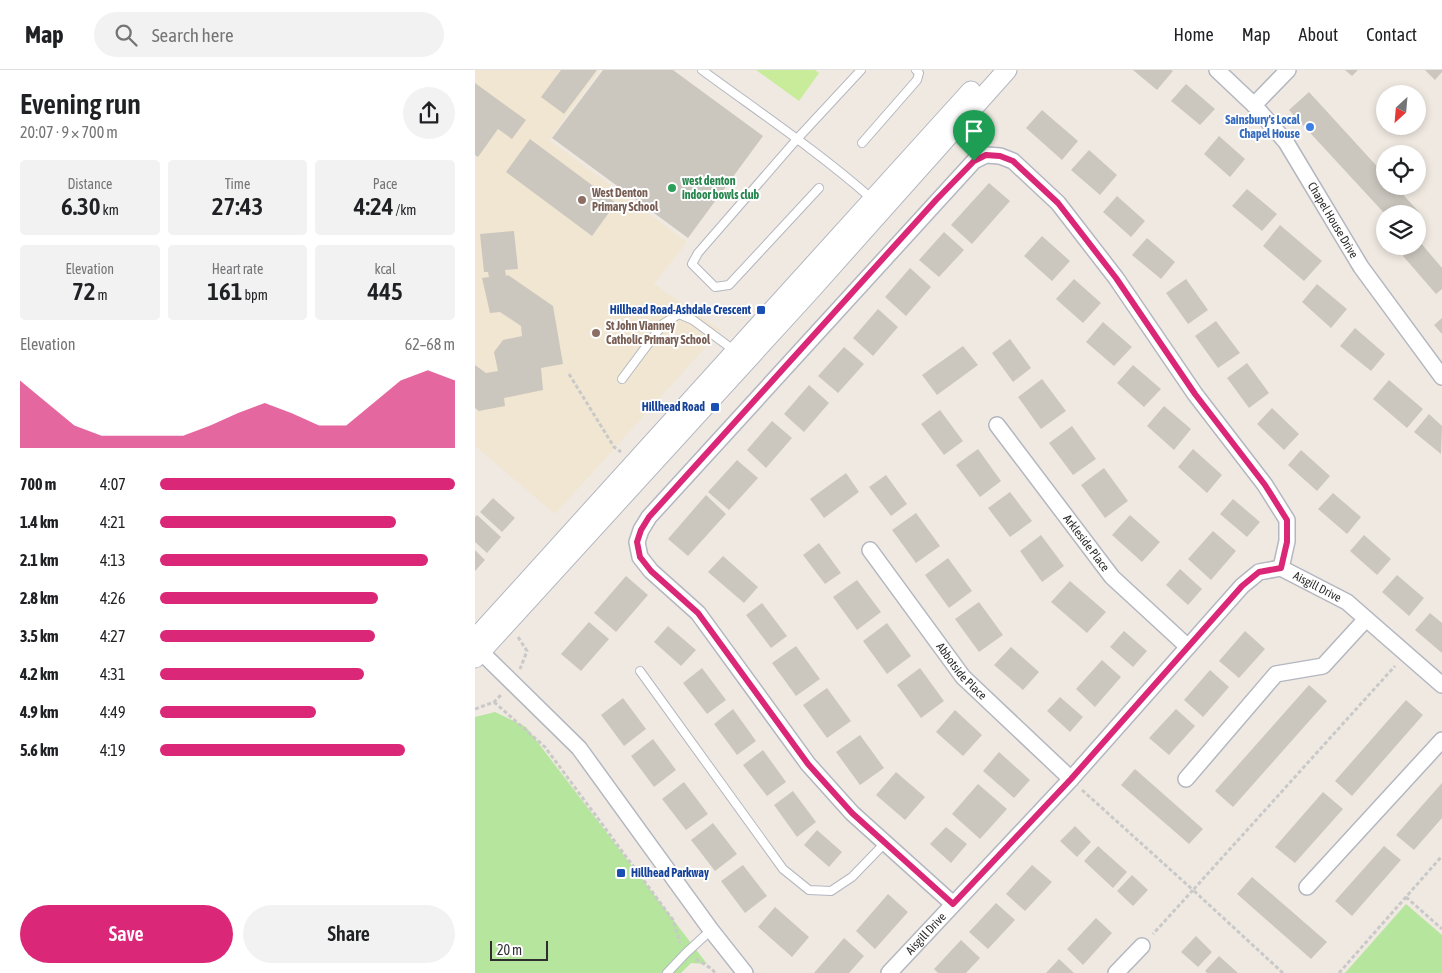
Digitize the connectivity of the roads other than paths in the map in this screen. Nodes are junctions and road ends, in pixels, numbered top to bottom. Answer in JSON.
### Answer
{"nodes":[{"id":1,"x":701,"y":70,"type":"edge"},
{"id":2,"x":861,"y":70,"type":"edge"},
{"id":3,"x":916,"y":70,"type":"edge"},
{"id":4,"x":990,"y":70,"type":"edge"},
{"id":5,"x":1007,"y":70,"type":"edge"},
{"id":6,"x":1217,"y":70,"type":"edge"},
{"id":7,"x":1288,"y":70,"type":"edge"},
{"id":8,"x":1254,"y":105,"type":"junction"},
{"id":9,"x":797,"y":139,"type":"junction"},
{"id":10,"x":862,"y":143,"type":"dead end"},
{"id":11,"x":819,"y":188,"type":"dead end"},
{"id":12,"x":877,"y":204,"type":"junction"},
{"id":13,"x":735,"y":352,"type":"junction"},
{"id":14,"x":1442,"y":377,"type":"edge"},
{"id":15,"x":622,"y":379,"type":"dead end"},
{"id":16,"x":997,"y":425,"type":"dead end"},
{"id":17,"x":871,"y":550,"type":"dead end"},
{"id":18,"x":1281,"y":568,"type":"junction"},
{"id":19,"x":1366,"y":619,"type":"junction"},
{"id":20,"x":1188,"y":647,"type":"junction"},
{"id":21,"x":477,"y":649,"type":"edge"},
{"id":22,"x":640,"y":671,"type":"dead end"},
{"id":23,"x":1442,"y":685,"type":"edge"},
{"id":24,"x":1442,"y":740,"type":"edge"},
{"id":25,"x":1071,"y":779,"type":"junction"},
{"id":26,"x":1186,"y":779,"type":"dead end"},
{"id":27,"x":885,"y":843,"type":"junction"},
{"id":28,"x":1307,"y":887,"type":"dead end"},
{"id":29,"x":953,"y":904,"type":"junction"},
{"id":30,"x":711,"y":930,"type":"junction"},
{"id":31,"x":1142,"y":946,"type":"road end"},
{"id":32,"x":667,"y":973,"type":"edge"},
{"id":33,"x":745,"y":973,"type":"edge"},
{"id":34,"x":889,"y":973,"type":"edge"},
{"id":35,"x":1116,"y":973,"type":"edge"}],
"edges":[{"from":1,"to":9,"type":"lane"},
{"from":2,"to":9,"type":"lane"},
{"from":3,"to":10,"type":"lane"},
{"from":4,"to":12,"type":"street"},
{"from":5,"to":12,"type":"street"},
{"from":6,"to":8,"type":"street","name":"Chapel House Drive"},
{"from":7,"to":8,"type":"street"},
{"from":8,"to":14,"type":"street","name":"Chapel House Drive"},
{"from":9,"to":11,"type":"lane"},
{"from":9,"to":12,"type":"lane"},
{"from":12,"to":13,"type":"street"},
{"from":12,"to":21,"type":"street"},
{"from":13,"to":15,"type":"lane"},
{"from":13,"to":21,"type":"street"},
{"from":16,"to":20,"type":"street","name":"Arkleside Place"},
{"from":17,"to":25,"type":"street","name":"Abbotside Place"},
{"from":18,"to":19,"type":"street","name":"Aisgill Drive"},
{"from":18,"to":20,"type":"street","name":"Aisgill Drive"},
{"from":18,"to":27,"type":"street"},
{"from":19,"to":23,"type":"street","name":"Aisgill Drive"},
{"from":19,"to":26,"type":"street"},
{"from":20,"to":25,"type":"street","name":"Aisgill Drive"},
{"from":21,"to":30,"type":"street"},
{"from":22,"to":27,"type":"lane"},
{"from":24,"to":28,"type":"street"},
{"from":25,"to":29,"type":"street","name":"Aisgill Drive"},
{"from":27,"to":29,"type":"street"},
{"from":29,"to":34,"type":"street","name":"Aisgill Drive"},
{"from":30,"to":32,"type":"lane"},
{"from":30,"to":33,"type":"street"},
{"from":31,"to":35,"type":"street"}]}
